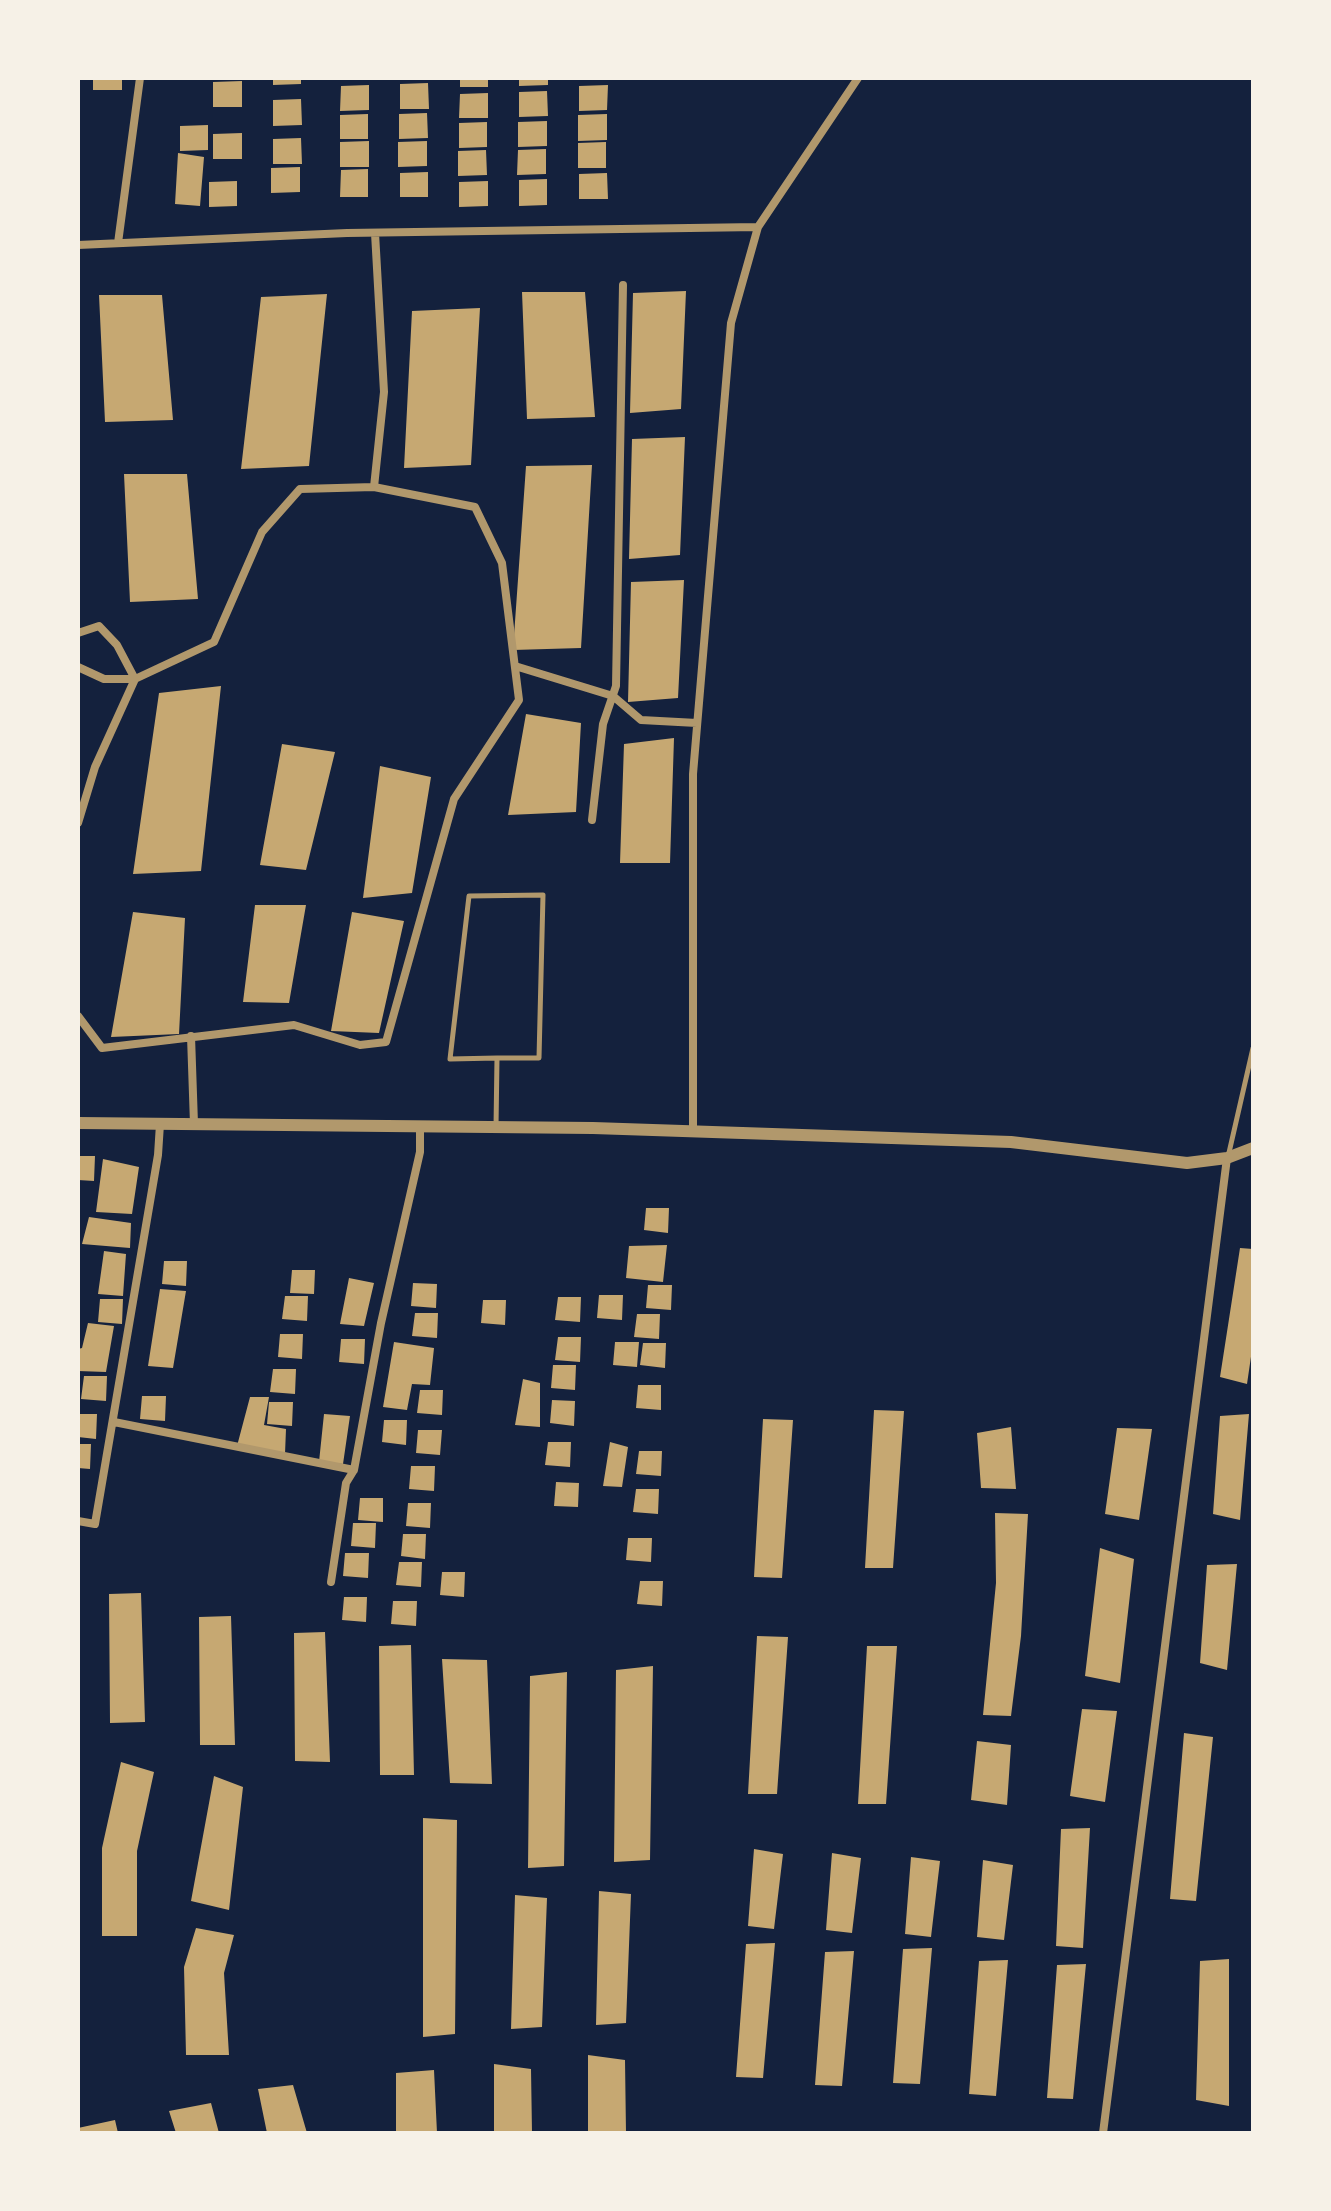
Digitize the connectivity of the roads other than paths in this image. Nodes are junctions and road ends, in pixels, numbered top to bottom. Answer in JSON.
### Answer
{"nodes":[{"id":1,"x":140,"y":78,"type":"edge"},
{"id":2,"x":858,"y":78,"type":"edge"},
{"id":3,"x":758,"y":227,"type":"junction"},
{"id":4,"x":375,"y":233,"type":"junction"},
{"id":5,"x":118,"y":243,"type":"junction"},
{"id":6,"x":78,"y":245,"type":"edge"},
{"id":7,"x":623,"y":285,"type":"dead end"},
{"id":8,"x":374,"y":487,"type":"junction"},
{"id":9,"x":78,"y":633,"type":"edge"},
{"id":10,"x":515,"y":666,"type":"junction"},
{"id":11,"x":78,"y":667,"type":"edge"},
{"id":12,"x":135,"y":679,"type":"junction"},
{"id":13,"x":613,"y":696,"type":"junction"},
{"id":14,"x":697,"y":723,"type":"junction"},
{"id":15,"x":592,"y":820,"type":"dead end"},
{"id":16,"x":78,"y":823,"type":"edge"},
{"id":17,"x":78,"y":1016,"type":"edge"},
{"id":18,"x":191,"y":1036,"type":"junction"},
{"id":19,"x":1253,"y":1048,"type":"edge"},
{"id":20,"x":497,"y":1058,"type":"junction"},
{"id":21,"x":78,"y":1123,"type":"edge"},
{"id":22,"x":160,"y":1124,"type":"junction"},
{"id":23,"x":194,"y":1124,"type":"junction"},
{"id":24,"x":420,"y":1127,"type":"junction"},
{"id":25,"x":496,"y":1128,"type":"junction"},
{"id":26,"x":693,"y":1131,"type":"junction"},
{"id":27,"x":1253,"y":1148,"type":"edge"},
{"id":28,"x":1227,"y":1158,"type":"junction"},
{"id":29,"x":114,"y":1422,"type":"junction"},
{"id":30,"x":354,"y":1470,"type":"junction"},
{"id":31,"x":78,"y":1521,"type":"edge"},
{"id":32,"x":331,"y":1582,"type":"dead end"},
{"id":33,"x":1103,"y":2133,"type":"edge"}],
"edges":[{"from":1,"to":5,"type":"street"},
{"from":2,"to":3,"type":"street"},
{"from":3,"to":4,"type":"street"},
{"from":3,"to":14,"type":"street"},
{"from":4,"to":5,"type":"street"},
{"from":4,"to":8,"type":"street"},
{"from":5,"to":6,"type":"street"},
{"from":7,"to":13,"type":"street"},
{"from":8,"to":10,"type":"street"},
{"from":8,"to":12,"type":"street"},
{"from":9,"to":12,"type":"street"},
{"from":10,"to":13,"type":"street"},
{"from":10,"to":18,"type":"street"},
{"from":11,"to":12,"type":"street"},
{"from":12,"to":16,"type":"street"},
{"from":13,"to":14,"type":"street"},
{"from":13,"to":15,"type":"street"},
{"from":14,"to":26,"type":"street"},
{"from":17,"to":18,"type":"street"},
{"from":18,"to":23,"type":"street"},
{"from":19,"to":28,"type":"lane"},
{"from":20,"to":20,"type":"lane"},
{"from":20,"to":25,"type":"lane"},
{"from":21,"to":22,"type":"street"},
{"from":22,"to":23,"type":"street"},
{"from":22,"to":29,"type":"street"},
{"from":23,"to":24,"type":"street"},
{"from":24,"to":25,"type":"street"},
{"from":24,"to":30,"type":"street"},
{"from":25,"to":26,"type":"street"},
{"from":26,"to":28,"type":"street"},
{"from":27,"to":28,"type":"street"},
{"from":28,"to":33,"type":"street"},
{"from":29,"to":30,"type":"street"},
{"from":29,"to":31,"type":"street"},
{"from":30,"to":32,"type":"street"}]}
